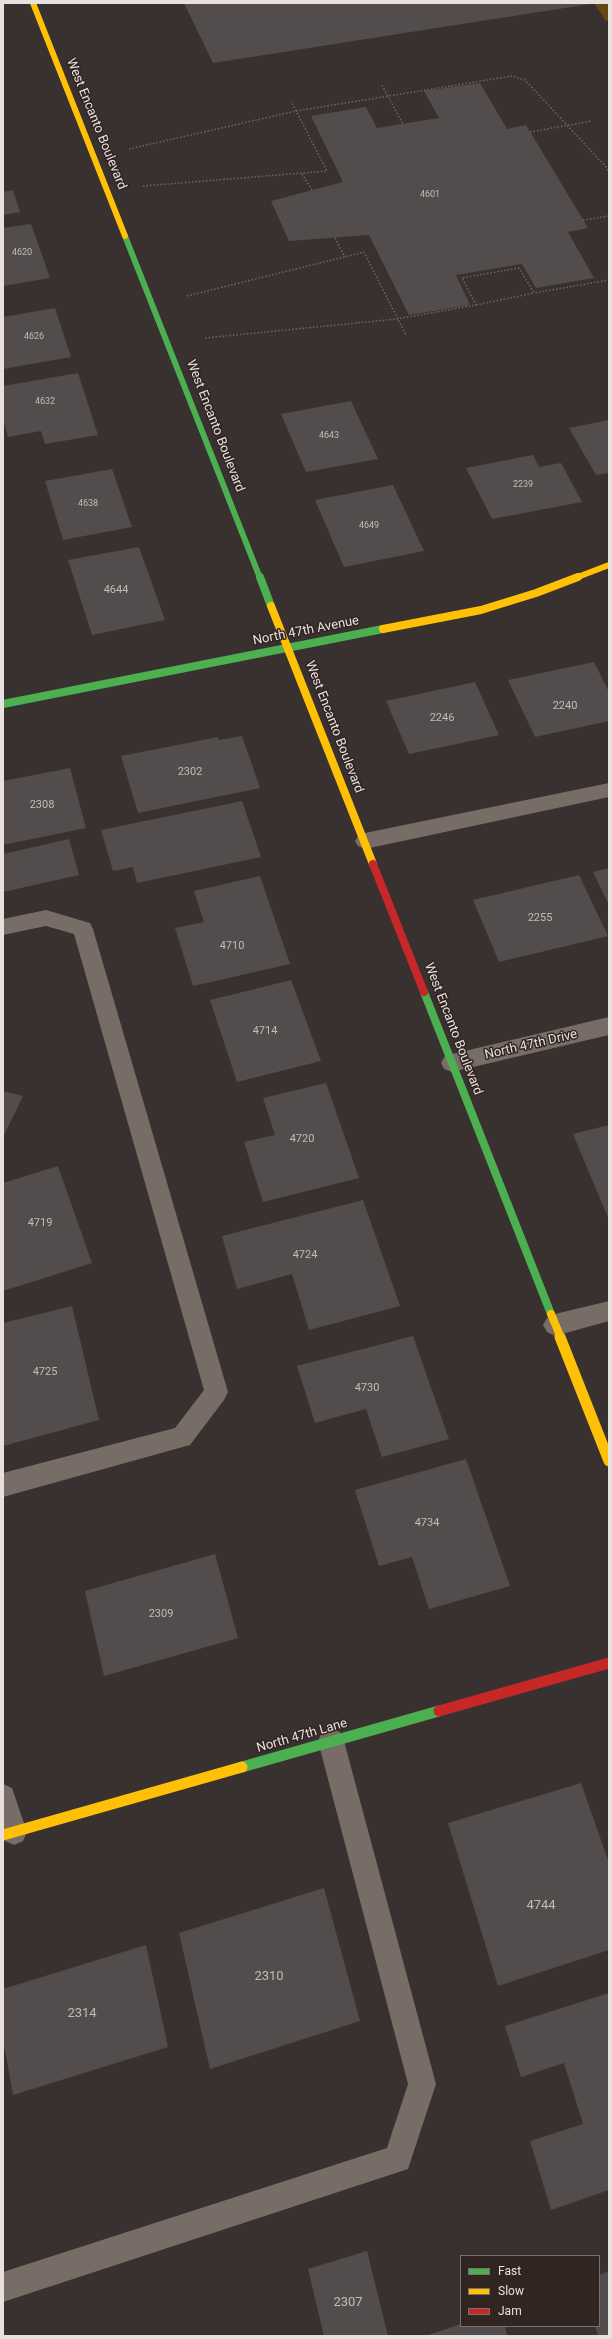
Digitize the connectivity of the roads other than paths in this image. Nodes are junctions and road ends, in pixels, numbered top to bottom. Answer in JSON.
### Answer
{"nodes":[{"id":1,"x":33,"y":3,"type":"edge"},
{"id":2,"x":609,"y":565,"type":"edge"},
{"id":3,"x":288,"y":647,"type":"junction"},
{"id":4,"x":3,"y":704,"type":"edge"},
{"id":5,"x":609,"y":790,"type":"edge"},
{"id":6,"x":365,"y":842,"type":"junction"},
{"id":7,"x":3,"y":927,"type":"edge"},
{"id":8,"x":609,"y":1026,"type":"edge"},
{"id":9,"x":452,"y":1063,"type":"junction"},
{"id":10,"x":609,"y":1311,"type":"edge"},
{"id":11,"x":555,"y":1325,"type":"junction"},
{"id":12,"x":609,"y":1462,"type":"edge"},
{"id":13,"x":3,"y":1485,"type":"edge"},
{"id":14,"x":609,"y":1664,"type":"edge"},
{"id":15,"x":331,"y":1741,"type":"junction"},
{"id":16,"x":3,"y":1798,"type":"edge"},
{"id":17,"x":8,"y":1833,"type":"edge"},
{"id":18,"x":3,"y":2287,"type":"edge"}],
"edges":[{"from":1,"to":3,"type":"street","name":"West Encanto Boulevard"},
{"from":2,"to":3,"type":"street","name":"North 47th Avenue"},
{"from":3,"to":4,"type":"street","name":"North 47th Avenue"},
{"from":3,"to":6,"type":"street","name":"West Encanto Boulevard"},
{"from":5,"to":6,"type":"street"},
{"from":6,"to":9,"type":"street","name":"West Encanto Boulevard"},
{"from":7,"to":13,"type":"street"},
{"from":8,"to":9,"type":"street","name":"North 47th Drive"},
{"from":9,"to":11,"type":"street","name":"West Encanto Boulevard"},
{"from":10,"to":11,"type":"street"},
{"from":11,"to":12,"type":"street","name":"West Encanto Boulevard"},
{"from":14,"to":15,"type":"street","name":"North 47th Lane"},
{"from":15,"to":17,"type":"street","name":"North 47th Lane"},
{"from":15,"to":18,"type":"street"},
{"from":16,"to":17,"type":"street"}]}
